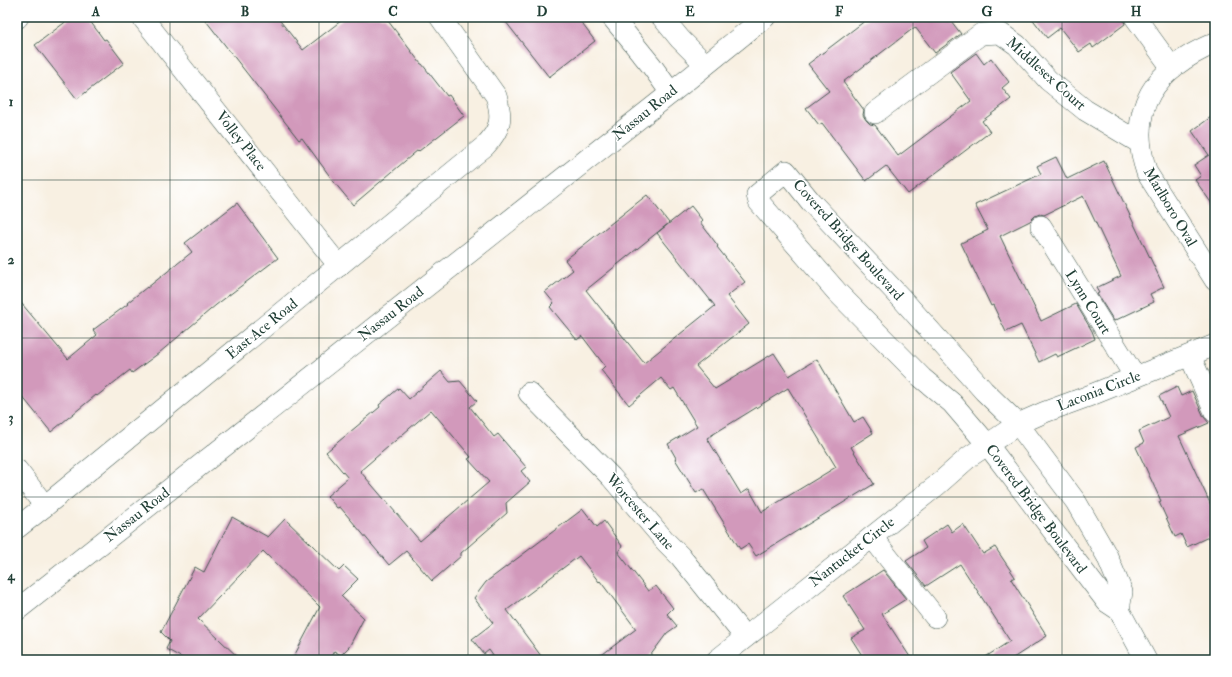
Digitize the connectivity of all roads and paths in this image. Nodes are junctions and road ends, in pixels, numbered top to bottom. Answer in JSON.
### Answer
{"nodes":[{"id":1,"x":142,"y":17,"type":"edge"},
{"id":2,"x":440,"y":17,"type":"edge"},
{"id":3,"x":612,"y":17,"type":"edge"},
{"id":4,"x":662,"y":17,"type":"edge"},
{"id":5,"x":765,"y":17,"type":"edge"},
{"id":6,"x":1135,"y":17,"type":"edge"},
{"id":7,"x":1215,"y":43,"type":"edge"},
{"id":8,"x":706,"y":64,"type":"junction"},
{"id":9,"x":1172,"y":68,"type":"junction"},
{"id":10,"x":671,"y":93,"type":"junction"},
{"id":11,"x":875,"y":112,"type":"dead end"},
{"id":12,"x":1140,"y":143,"type":"junction"},
{"id":13,"x":1041,"y":226,"type":"dead end"},
{"id":14,"x":339,"y":266,"type":"junction"},
{"id":15,"x":1215,"y":280,"type":"edge"},
{"id":16,"x":1215,"y":345,"type":"edge"},
{"id":17,"x":1190,"y":356,"type":"junction"},
{"id":18,"x":1136,"y":377,"type":"junction"},
{"id":19,"x":529,"y":393,"type":"dead end"},
{"id":20,"x":1215,"y":412,"type":"edge"},
{"id":21,"x":1018,"y":424,"type":"junction"},
{"id":22,"x":987,"y":444,"type":"junction"},
{"id":23,"x":17,"y":470,"type":"edge"},
{"id":24,"x":45,"y":506,"type":"junction"},
{"id":25,"x":17,"y":528,"type":"edge"},
{"id":26,"x":872,"y":537,"type":"junction"},
{"id":27,"x":17,"y":610,"type":"edge"},
{"id":28,"x":1119,"y":610,"type":"junction"},
{"id":29,"x":935,"y":617,"type":"dead end"},
{"id":30,"x":745,"y":638,"type":"junction"},
{"id":31,"x":717,"y":660,"type":"edge"},
{"id":32,"x":1146,"y":660,"type":"edge"}],
"edges":[{"from":1,"to":14,"type":"street","name":"Volley Place"},
{"from":2,"to":14,"type":"street","name":"East Ace Road"},
{"from":3,"to":10,"type":"street"},
{"from":4,"to":8,"type":"street"},
{"from":5,"to":8,"type":"street","name":"Nassau Road"},
{"from":6,"to":9,"type":"street"},
{"from":7,"to":9,"type":"street","name":"Marlboro Oval"},
{"from":8,"to":10,"type":"street","name":"Nassau Road"},
{"from":9,"to":12,"type":"street","name":"Marlboro Oval"},
{"from":10,"to":27,"type":"street","name":"Nassau Road"},
{"from":11,"to":12,"type":"street","name":"Middlesex Court"},
{"from":12,"to":15,"type":"street","name":"Marlboro Oval"},
{"from":13,"to":18,"type":"street","name":"Lynn Court"},
{"from":14,"to":24,"type":"street","name":"East Ace Road"},
{"from":16,"to":17,"type":"street","name":"Laconia Circle"},
{"from":17,"to":18,"type":"street","name":"Laconia Circle"},
{"from":17,"to":20,"type":"street"},
{"from":18,"to":21,"type":"street","name":"Laconia Circle"},
{"from":19,"to":30,"type":"street","name":"Worcester Lane"},
{"from":21,"to":22,"type":"street","name":"Laconia Circle"},
{"from":21,"to":22,"type":"street","name":"Covered Bridge Boulevard"},
{"from":21,"to":28,"type":"street","name":"Covered Bridge Boulevard"},
{"from":22,"to":26,"type":"street","name":"Nantucket Circle"},
{"from":22,"to":28,"type":"street","name":"Covered Bridge Boulevard"},
{"from":23,"to":24,"type":"street"},
{"from":24,"to":25,"type":"street","name":"East Ace Road"},
{"from":26,"to":29,"type":"street"},
{"from":26,"to":30,"type":"street","name":"Nantucket Circle"},
{"from":28,"to":32,"type":"street","name":"Covered Bridge Boulevard"},
{"from":30,"to":31,"type":"street","name":"Nantucket Circle"}]}
